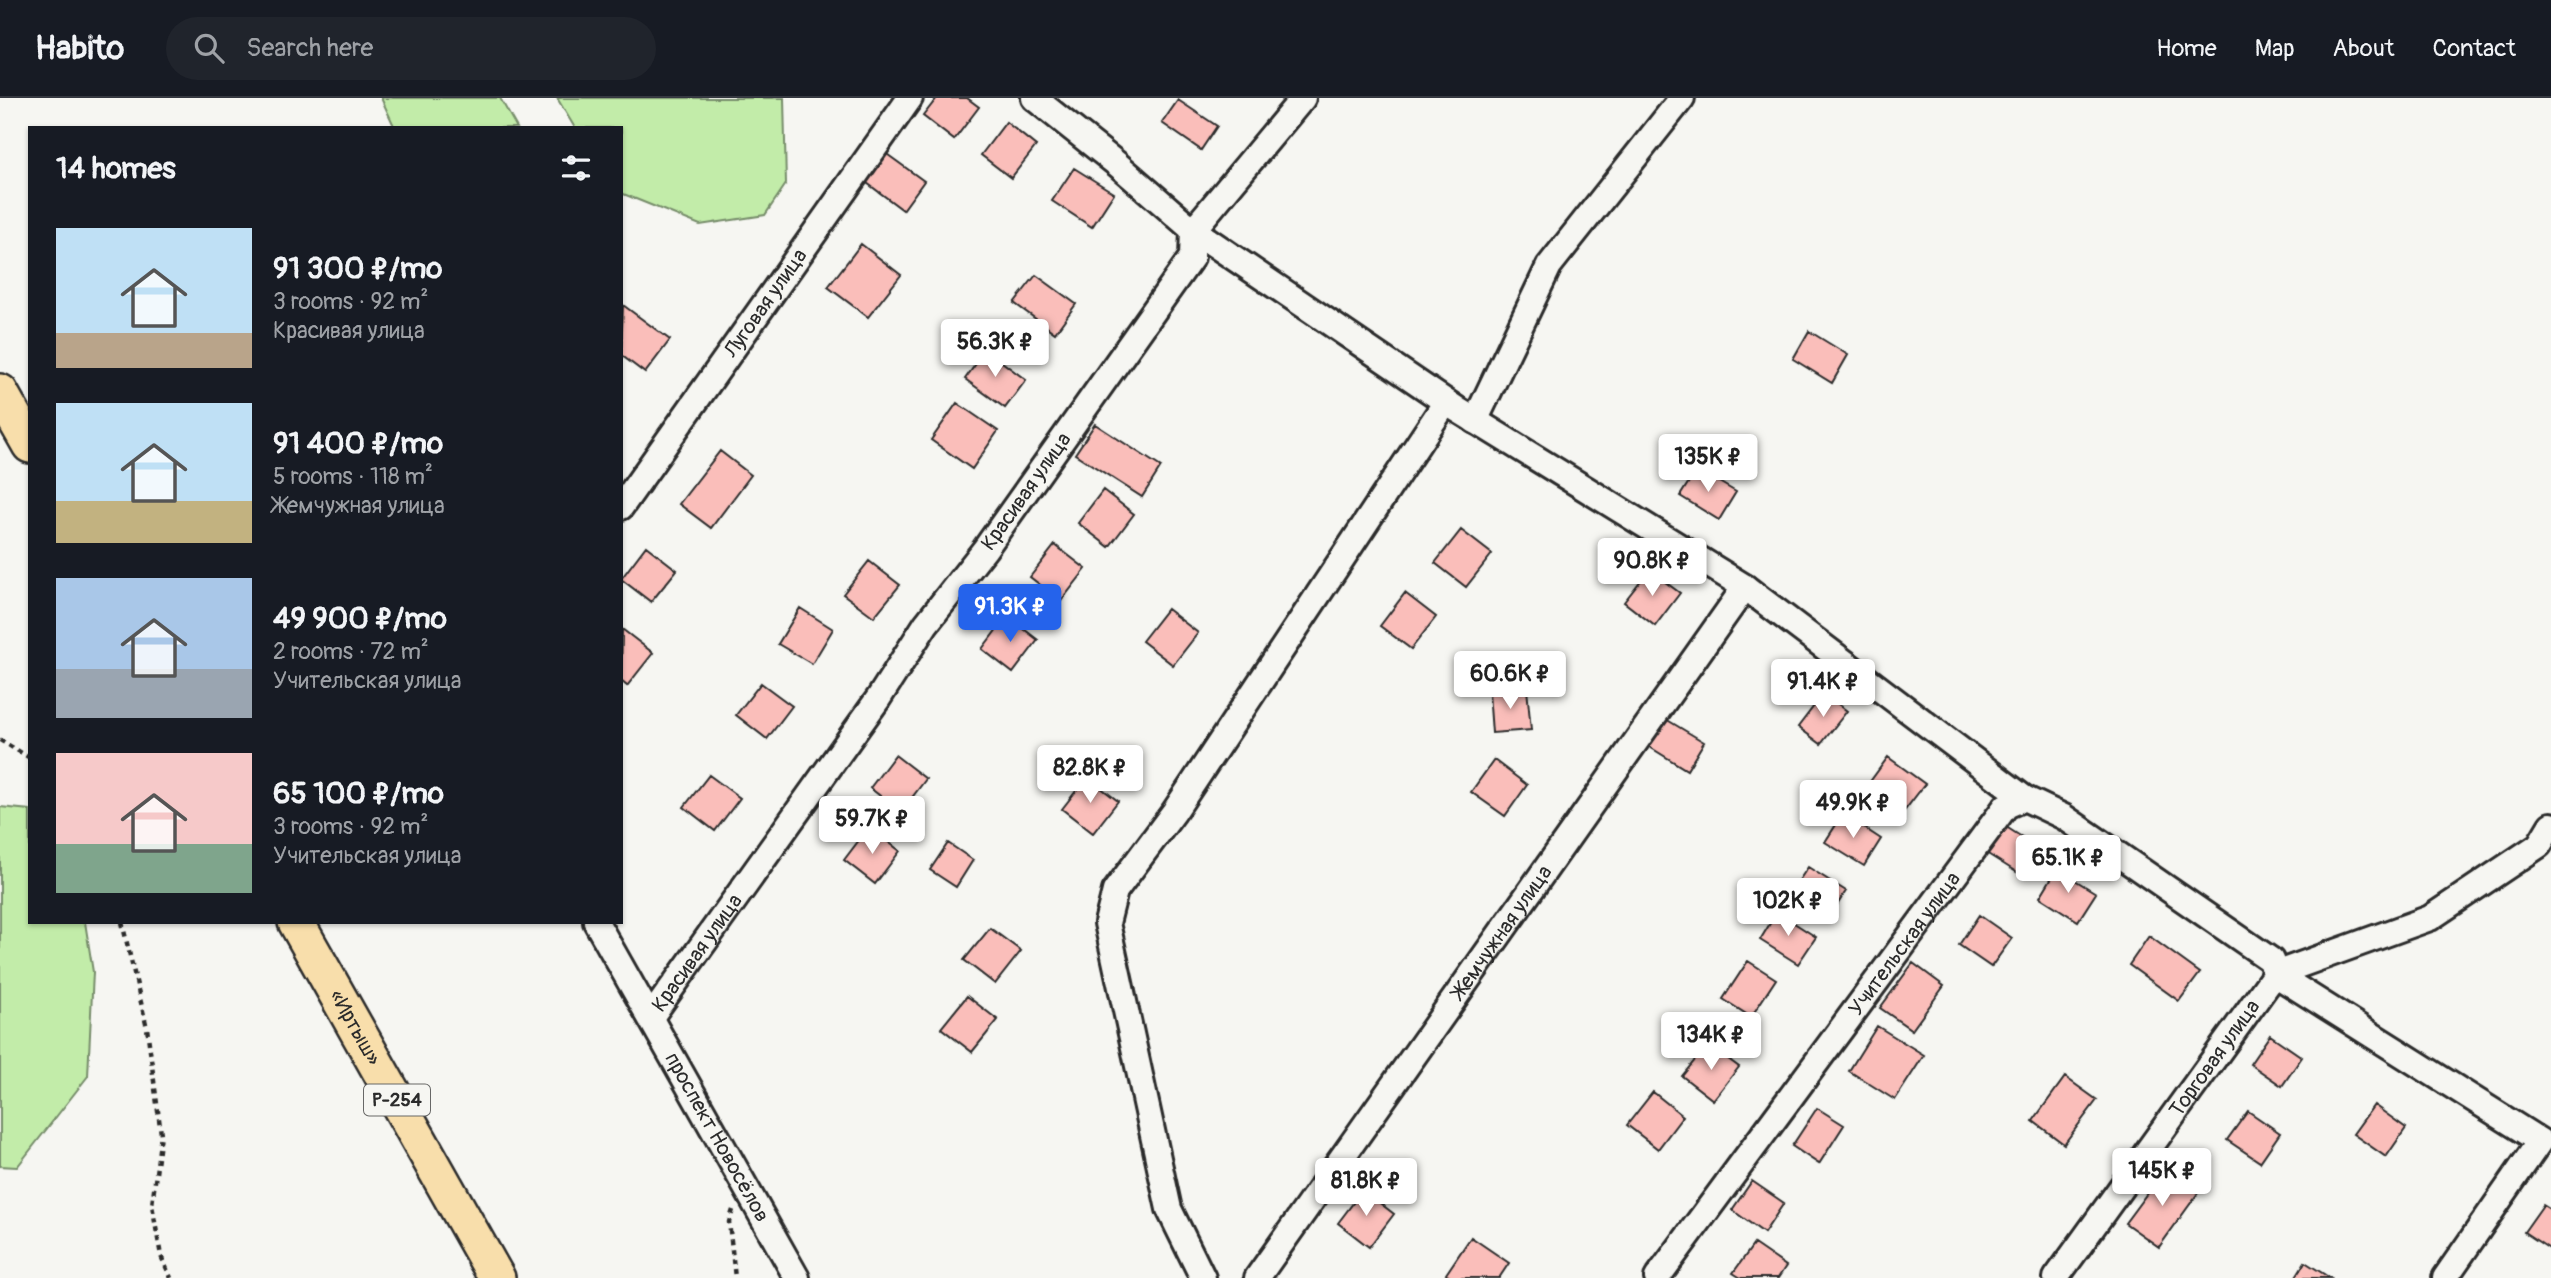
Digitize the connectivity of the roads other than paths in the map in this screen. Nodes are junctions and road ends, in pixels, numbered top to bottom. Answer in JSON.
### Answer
{"nodes":[{"id":1,"x":910,"y":98,"type":"edge"},
{"id":2,"x":1034,"y":98,"type":"edge"},
{"id":3,"x":1303,"y":98,"type":"edge"},
{"id":4,"x":1682,"y":98,"type":"edge"},
{"id":5,"x":1193,"y":230,"type":"junction"},
{"id":6,"x":0,"y":392,"type":"edge"},
{"id":7,"x":1446,"y":402,"type":"junction"},
{"id":8,"x":1475,"y":421,"type":"junction"},
{"id":9,"x":28,"y":441,"type":"edge"},
{"id":10,"x":623,"y":504,"type":"edge"},
{"id":11,"x":1745,"y":587,"type":"junction"},
{"id":12,"x":2024,"y":797,"type":"junction"},
{"id":13,"x":2551,"y":825,"type":"edge"},
{"id":14,"x":297,"y":924,"type":"edge"},
{"id":15,"x":597,"y":924,"type":"edge"},
{"id":16,"x":2275,"y":974,"type":"junction"},
{"id":17,"x":651,"y":1017,"type":"junction"},
{"id":18,"x":2545,"y":1145,"type":"edge"},
{"id":19,"x":497,"y":1278,"type":"edge"},
{"id":20,"x":797,"y":1278,"type":"edge"},
{"id":21,"x":1203,"y":1278,"type":"edge"},
{"id":22,"x":1257,"y":1278,"type":"edge"},
{"id":23,"x":1657,"y":1278,"type":"edge"},
{"id":24,"x":2056,"y":1278,"type":"edge"},
{"id":25,"x":2445,"y":1278,"type":"edge"}],
"edges":[{"from":1,"to":10,"type":"street","name":"Луговая улица"},
{"from":2,"to":5,"type":"street"},
{"from":3,"to":5,"type":"street"},
{"from":4,"to":8,"type":"street"},
{"from":5,"to":7,"type":"street"},
{"from":5,"to":17,"type":"street","name":"Красивая улица"},
{"from":6,"to":9,"type":"highway"},
{"from":7,"to":8,"type":"street"},
{"from":7,"to":21,"type":"street"},
{"from":8,"to":11,"type":"street"},
{"from":11,"to":12,"type":"street"},
{"from":11,"to":22,"type":"street","name":"Жемчужная улица"},
{"from":12,"to":16,"type":"street"},
{"from":12,"to":23,"type":"street","name":"Учительская улица"},
{"from":13,"to":16,"type":"street"},
{"from":14,"to":19,"type":"highway","name":"«Иртыш»","number":"Р-254"},
{"from":15,"to":17,"type":"street","name":"проспект Новосёлов"},
{"from":16,"to":18,"type":"street"},
{"from":16,"to":24,"type":"street","name":"Торговая улица"},
{"from":17,"to":20,"type":"street","name":"проспект Новосёлов"},
{"from":18,"to":25,"type":"street"}]}
